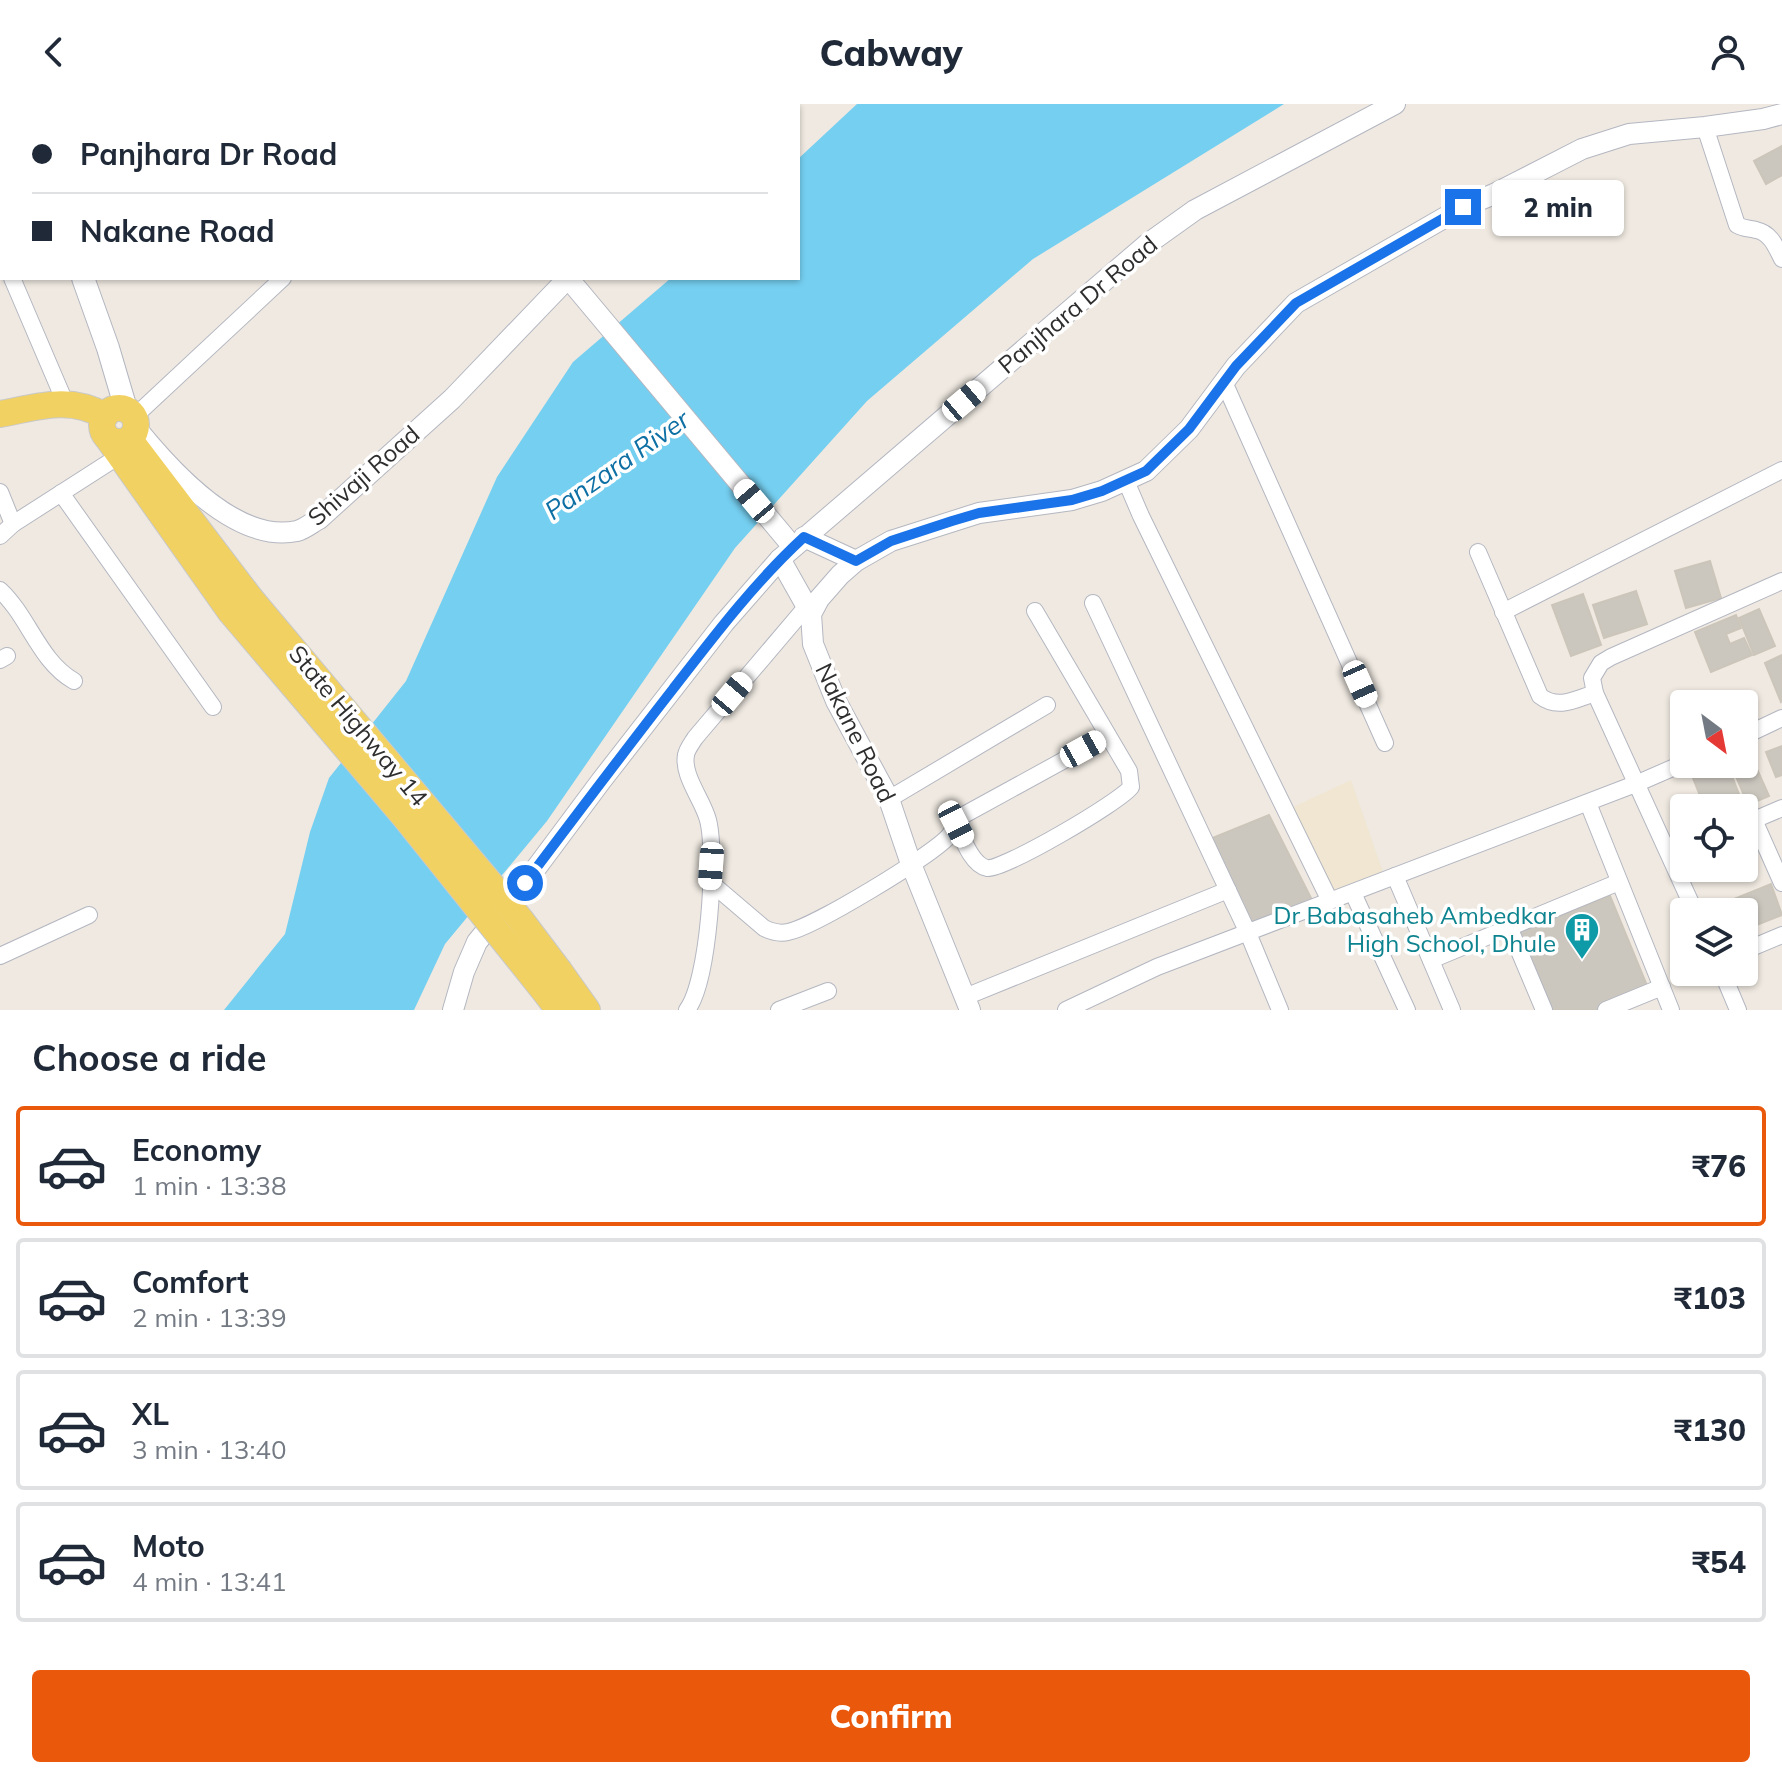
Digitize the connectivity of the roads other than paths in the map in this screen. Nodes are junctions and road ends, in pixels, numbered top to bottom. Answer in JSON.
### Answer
{"nodes":[{"id":1,"x":1395,"y":104,"type":"edge"},
{"id":2,"x":1782,"y":114,"type":"edge"},
{"id":3,"x":1705,"y":127,"type":"junction"},
{"id":4,"x":1782,"y":259,"type":"edge"},
{"id":5,"x":13,"y":280,"type":"edge"},
{"id":6,"x":84,"y":280,"type":"edge"},
{"id":7,"x":281,"y":280,"type":"edge"},
{"id":8,"x":566,"y":280,"type":"edge"},
{"id":9,"x":570,"y":280,"type":"edge"},
{"id":10,"x":1224,"y":382,"type":"junction"},
{"id":11,"x":65,"y":402,"type":"junction"},
{"id":12,"x":0,"y":414,"type":"edge"},
{"id":13,"x":123,"y":429,"type":"junction"},
{"id":14,"x":1782,"y":470,"type":"edge"},
{"id":15,"x":1126,"y":481,"type":"junction"},
{"id":16,"x":0,"y":492,"type":"edge"},
{"id":17,"x":61,"y":493,"type":"junction"},
{"id":18,"x":6,"y":530,"type":"edge"},
{"id":19,"x":792,"y":548,"type":"junction"},
{"id":20,"x":1478,"y":552,"type":"dead end"},
{"id":21,"x":856,"y":561,"type":"junction"},
{"id":22,"x":1782,"y":581,"type":"edge"},
{"id":23,"x":0,"y":590,"type":"edge"},
{"id":24,"x":1093,"y":603,"type":"dead end"},
{"id":25,"x":809,"y":610,"type":"junction"},
{"id":26,"x":1035,"y":611,"type":"dead end"},
{"id":27,"x":1503,"y":612,"type":"junction"},
{"id":28,"x":74,"y":681,"type":"dead end"},
{"id":29,"x":1595,"y":693,"type":"junction"},
{"id":30,"x":1047,"y":705,"type":"dead end"},
{"id":31,"x":213,"y":707,"type":"dead end"},
{"id":32,"x":1782,"y":718,"type":"edge"},
{"id":33,"x":1758,"y":729,"type":"edge"},
{"id":34,"x":1108,"y":736,"type":"junction"},
{"id":35,"x":1385,"y":743,"type":"dead end"},
{"id":36,"x":1670,"y":769,"type":"edge"},
{"id":37,"x":1638,"y":783,"type":"junction"},
{"id":38,"x":889,"y":799,"type":"junction"},
{"id":39,"x":1588,"y":803,"type":"junction"},
{"id":40,"x":1782,"y":808,"type":"edge"},
{"id":41,"x":1758,"y":819,"type":"edge"},
{"id":42,"x":956,"y":824,"type":"junction"},
{"id":43,"x":1758,"y":839,"type":"edge"},
{"id":44,"x":1670,"y":841,"type":"edge"},
{"id":45,"x":911,"y":864,"type":"junction"},
{"id":46,"x":1395,"y":876,"type":"junction"},
{"id":47,"x":710,"y":882,"type":"junction"},
{"id":48,"x":1619,"y":882,"type":"junction"},
{"id":49,"x":1782,"y":883,"type":"edge"},
{"id":50,"x":1228,"y":890,"type":"junction"},
{"id":51,"x":1353,"y":893,"type":"junction"},
{"id":52,"x":1330,"y":901,"type":"junction"},
{"id":53,"x":89,"y":915,"type":"dead end"},
{"id":54,"x":1509,"y":927,"type":"junction"},
{"id":55,"x":1248,"y":933,"type":"junction"},
{"id":56,"x":1782,"y":935,"type":"edge"},
{"id":57,"x":1758,"y":945,"type":"edge"},
{"id":58,"x":1,"y":953,"type":"edge"},
{"id":59,"x":1431,"y":960,"type":"junction"},
{"id":60,"x":551,"y":980,"type":"junction"},
{"id":61,"x":1728,"y":986,"type":"edge"},
{"id":62,"x":1662,"y":987,"type":"junction"},
{"id":63,"x":828,"y":991,"type":"dead end"},
{"id":64,"x":967,"y":1004,"type":"edge"},
{"id":65,"x":693,"y":1008,"type":"edge"},
{"id":66,"x":453,"y":1010,"type":"edge"},
{"id":67,"x":559,"y":1010,"type":"edge"},
{"id":68,"x":587,"y":1010,"type":"edge"},
{"id":69,"x":779,"y":1010,"type":"edge"},
{"id":70,"x":1066,"y":1010,"type":"edge"},
{"id":71,"x":1280,"y":1010,"type":"edge"},
{"id":72,"x":1407,"y":1010,"type":"edge"},
{"id":73,"x":1452,"y":1010,"type":"edge"},
{"id":74,"x":1544,"y":1010,"type":"edge"},
{"id":75,"x":1606,"y":1010,"type":"edge"},
{"id":76,"x":1671,"y":1010,"type":"edge"},
{"id":77,"x":1738,"y":1010,"type":"edge"}],
"edges":[{"from":1,"to":19,"type":"street","name":"Panjhara Dr Road"},
{"from":2,"to":3,"type":"street"},
{"from":3,"to":4,"type":"street"},
{"from":3,"to":10,"type":"street"},
{"from":5,"to":11,"type":"street"},
{"from":6,"to":13,"type":"main road"},
{"from":7,"to":13,"type":"street"},
{"from":8,"to":13,"type":"street","name":"Shivaji Road"},
{"from":9,"to":19,"type":"street"},
{"from":10,"to":15,"type":"street"},
{"from":10,"to":35,"type":"street"},
{"from":11,"to":12,"type":"main road"},
{"from":11,"to":13,"type":"main road"},
{"from":13,"to":17,"type":"street"},
{"from":13,"to":60,"type":"main road","name":"State Highway 14","bridge":true},
{"from":14,"to":27,"type":"street"},
{"from":15,"to":21,"type":"street"},
{"from":15,"to":52,"type":"street"},
{"from":16,"to":18,"type":"street"},
{"from":17,"to":18,"type":"street"},
{"from":17,"to":31,"type":"street"},
{"from":19,"to":21,"type":"street"},
{"from":19,"to":25,"type":"street"},
{"from":19,"to":66,"type":"street","name":"Panjhara Dr Road"},
{"from":20,"to":27,"type":"street"},
{"from":21,"to":25,"type":"street"},
{"from":22,"to":29,"type":"street"},
{"from":23,"to":28,"type":"street"},
{"from":24,"to":50,"type":"street"},
{"from":25,"to":38,"type":"street","name":"Nakane Road"},
{"from":25,"to":47,"type":"street"},
{"from":26,"to":34,"type":"street"},
{"from":27,"to":29,"type":"street"},
{"from":29,"to":37,"type":"street"},
{"from":30,"to":38,"type":"street"},
{"from":32,"to":33,"type":"street"},
{"from":34,"to":42,"type":"street"},
{"from":34,"to":42,"type":"street"},
{"from":36,"to":37,"type":"street"},
{"from":37,"to":39,"type":"street"},
{"from":37,"to":44,"type":"street"},
{"from":38,"to":45,"type":"street","name":"Nakane Road"},
{"from":39,"to":46,"type":"street"},
{"from":39,"to":48,"type":"street"},
{"from":40,"to":41,"type":"street"},
{"from":42,"to":45,"type":"street"},
{"from":43,"to":49,"type":"street"},
{"from":45,"to":47,"type":"street"},
{"from":45,"to":64,"type":"street","name":"Nakane Road"},
{"from":46,"to":51,"type":"street"},
{"from":46,"to":59,"type":"street"},
{"from":47,"to":65,"type":"street"},
{"from":48,"to":54,"type":"street"},
{"from":48,"to":62,"type":"street"},
{"from":50,"to":55,"type":"street"},
{"from":50,"to":64,"type":"street"},
{"from":51,"to":52,"type":"street"},
{"from":51,"to":72,"type":"street"},
{"from":52,"to":55,"type":"street"},
{"from":53,"to":58,"type":"street"},
{"from":54,"to":59,"type":"street"},
{"from":54,"to":74,"type":"street"},
{"from":55,"to":70,"type":"street"},
{"from":55,"to":71,"type":"street"},
{"from":56,"to":57,"type":"street"},
{"from":59,"to":73,"type":"street"},
{"from":60,"to":67,"type":"main road","name":"State Highway 14"},
{"from":60,"to":68,"type":"main road","name":"State Highway 14"},
{"from":61,"to":77,"type":"street"},
{"from":62,"to":75,"type":"street"},
{"from":62,"to":76,"type":"street"},
{"from":63,"to":69,"type":"street"}]}
